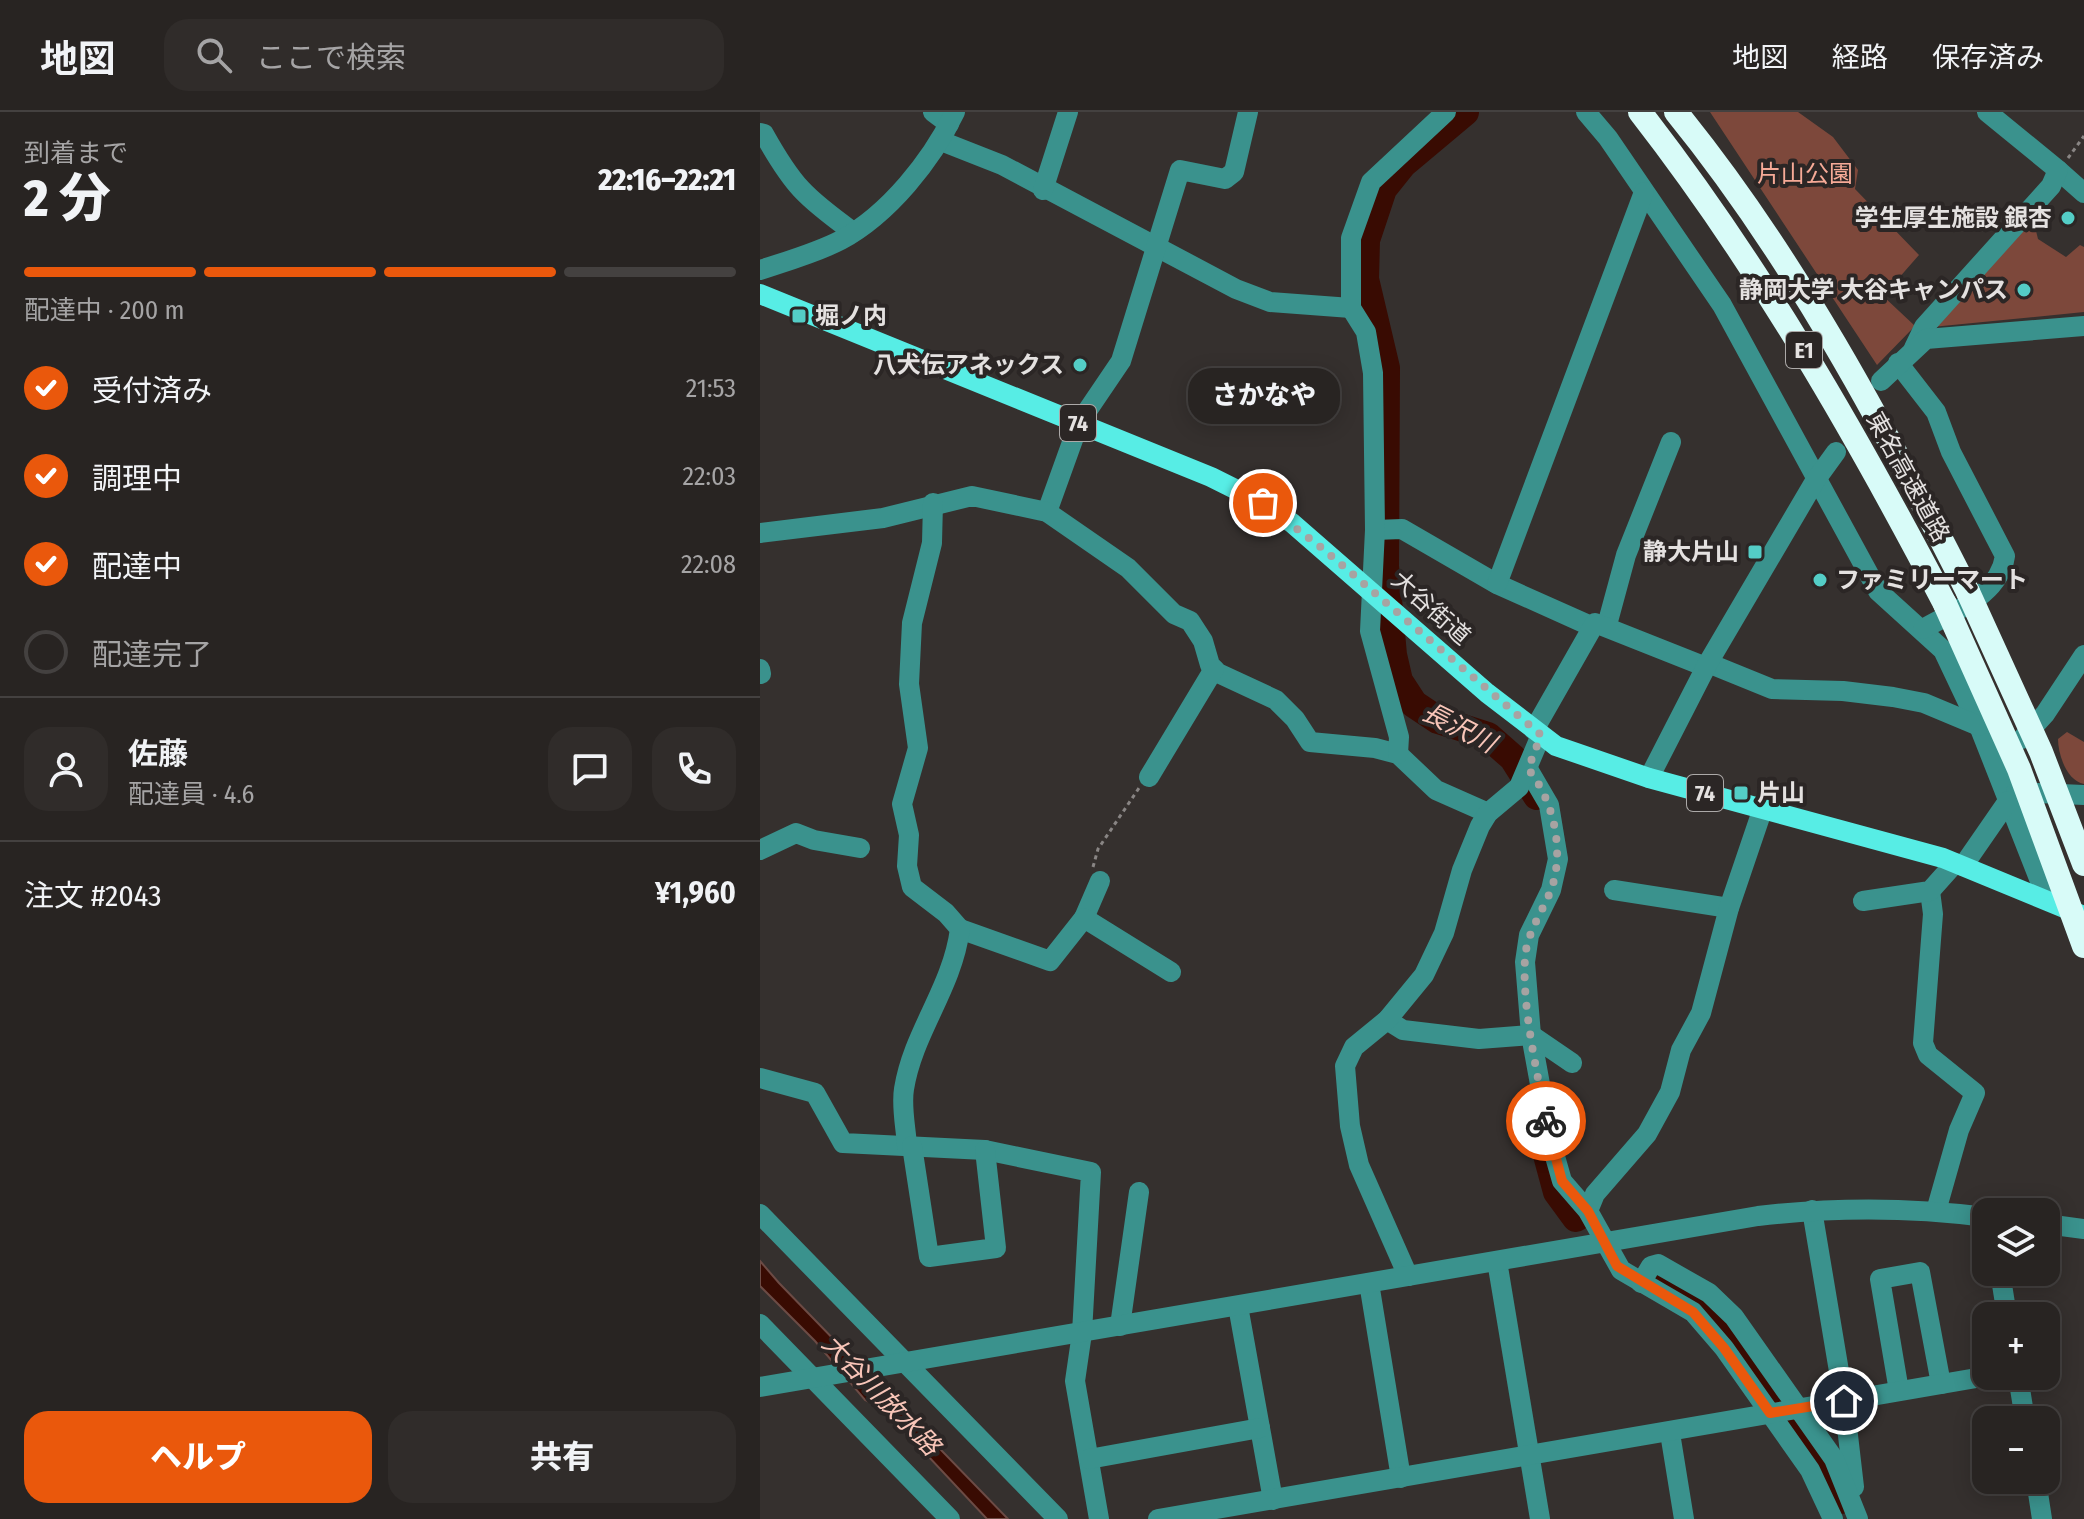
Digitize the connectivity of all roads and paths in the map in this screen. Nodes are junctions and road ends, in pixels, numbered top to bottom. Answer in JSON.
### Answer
{"nodes":[{"id":1,"x":1068,"y":112,"type":"edge"},
{"id":2,"x":1248,"y":112,"type":"edge"},
{"id":3,"x":1446,"y":112,"type":"edge"},
{"id":4,"x":1586,"y":112,"type":"edge"},
{"id":5,"x":1640,"y":112,"type":"edge"},
{"id":6,"x":1676,"y":112,"type":"edge"},
{"id":7,"x":1987,"y":112,"type":"edge"},
{"id":8,"x":945,"y":122,"type":"edge"},
{"id":9,"x":760,"y":133,"type":"edge"},
{"id":10,"x":2084,"y":136,"type":"edge"},
{"id":11,"x":2055,"y":178,"type":"junction"},
{"id":12,"x":1043,"y":190,"type":"junction"},
{"id":13,"x":1644,"y":192,"type":"junction"},
{"id":14,"x":2084,"y":193,"type":"edge"},
{"id":15,"x":853,"y":232,"type":"junction"},
{"id":16,"x":1155,"y":247,"type":"junction"},
{"id":17,"x":760,"y":270,"type":"edge"},
{"id":18,"x":760,"y":294,"type":"edge"},
{"id":19,"x":1351,"y":308,"type":"junction"},
{"id":20,"x":2084,"y":326,"type":"edge"},
{"id":21,"x":1914,"y":348,"type":"junction"},
{"id":22,"x":1898,"y":363,"type":"junction"},
{"id":23,"x":1881,"y":381,"type":"dead end"},
{"id":24,"x":1079,"y":423,"type":"junction"},
{"id":25,"x":1671,"y":442,"type":"dead end"},
{"id":26,"x":1836,"y":452,"type":"dead end"},
{"id":27,"x":1815,"y":481,"type":"junction"},
{"id":28,"x":933,"y":503,"type":"junction"},
{"id":29,"x":1047,"y":512,"type":"junction"},
{"id":30,"x":1376,"y":530,"type":"junction"},
{"id":31,"x":760,"y":533,"type":"edge"},
{"id":32,"x":1497,"y":584,"type":"junction"},
{"id":33,"x":1372,"y":590,"type":"junction"},
{"id":34,"x":1600,"y":626,"type":"junction"},
{"id":35,"x":1923,"y":629,"type":"junction"},
{"id":36,"x":2084,"y":655,"type":"edge"},
{"id":37,"x":1707,"y":665,"type":"junction"},
{"id":38,"x":1214,"y":669,"type":"junction"},
{"id":39,"x":1979,"y":726,"type":"junction"},
{"id":40,"x":1537,"y":733,"type":"junction"},
{"id":41,"x":1398,"y":754,"type":"junction"},
{"id":42,"x":1995,"y":768,"type":"junction"},
{"id":43,"x":1525,"y":776,"type":"junction"},
{"id":44,"x":1149,"y":777,"type":"joint"},
{"id":45,"x":1649,"y":778,"type":"junction"},
{"id":46,"x":2084,"y":795,"type":"edge"},
{"id":47,"x":2006,"y":796,"type":"junction"},
{"id":48,"x":1763,"y":808,"type":"junction"},
{"id":49,"x":1488,"y":813,"type":"junction"},
{"id":50,"x":860,"y":848,"type":"dead end"},
{"id":51,"x":760,"y":850,"type":"edge"},
{"id":52,"x":1959,"y":864,"type":"junction"},
{"id":53,"x":2084,"y":864,"type":"edge"},
{"id":54,"x":1100,"y":881,"type":"joint"},
{"id":55,"x":1614,"y":890,"type":"dead end"},
{"id":56,"x":1930,"y":891,"type":"junction"},
{"id":57,"x":2047,"y":899,"type":"junction"},
{"id":58,"x":1863,"y":901,"type":"dead end"},
{"id":59,"x":1729,"y":908,"type":"junction"},
{"id":60,"x":2084,"y":916,"type":"edge"},
{"id":61,"x":1084,"y":918,"type":"junction"},
{"id":62,"x":960,"y":929,"type":"junction"},
{"id":63,"x":2084,"y":946,"type":"edge"},
{"id":64,"x":1171,"y":972,"type":"dead end"},
{"id":65,"x":1387,"y":1020,"type":"junction"},
{"id":66,"x":1525,"y":1036,"type":"junction"},
{"id":67,"x":1572,"y":1063,"type":"dead end"},
{"id":68,"x":760,"y":1078,"type":"edge"},
{"id":69,"x":909,"y":1146,"type":"junction"},
{"id":70,"x":985,"y":1150,"type":"junction"},
{"id":71,"x":1139,"y":1192,"type":"dead end"},
{"id":72,"x":1812,"y":1210,"type":"junction"},
{"id":73,"x":1588,"y":1211,"type":"junction"},
{"id":74,"x":1936,"y":1211,"type":"junction"},
{"id":75,"x":760,"y":1214,"type":"edge"},
{"id":76,"x":1972,"y":1215,"type":"edge"},
{"id":77,"x":2060,"y":1226,"type":"edge"},
{"id":78,"x":2084,"y":1229,"type":"edge"},
{"id":79,"x":1604,"y":1243,"type":"junction"},
{"id":80,"x":1497,"y":1261,"type":"junction"},
{"id":81,"x":1408,"y":1276,"type":"junction"},
{"id":82,"x":1369,"y":1283,"type":"junction"},
{"id":83,"x":1641,"y":1283,"type":"junction"},
{"id":84,"x":1238,"y":1306,"type":"junction"},
{"id":85,"x":760,"y":1324,"type":"edge"},
{"id":86,"x":1120,"y":1326,"type":"junction"},
{"id":87,"x":1082,"y":1333,"type":"junction"},
{"id":88,"x":901,"y":1364,"type":"junction"},
{"id":89,"x":817,"y":1378,"type":"junction"},
{"id":90,"x":1972,"y":1379,"type":"edge"},
{"id":91,"x":1941,"y":1384,"type":"junction"},
{"id":92,"x":760,"y":1387,"type":"edge"},
{"id":93,"x":1899,"y":1391,"type":"junction"},
{"id":94,"x":1844,"y":1401,"type":"junction"},
{"id":95,"x":1797,"y":1408,"type":"junction"},
{"id":96,"x":1770,"y":1413,"type":"junction"},
{"id":97,"x":1260,"y":1428,"type":"junction"},
{"id":98,"x":1670,"y":1433,"type":"junction"},
{"id":99,"x":1529,"y":1455,"type":"junction"},
{"id":100,"x":1089,"y":1459,"type":"junction"},
{"id":101,"x":1401,"y":1478,"type":"junction"},
{"id":102,"x":2038,"y":1494,"type":"edge"},
{"id":103,"x":1273,"y":1500,"type":"junction"},
{"id":104,"x":950,"y":1519,"type":"edge"},
{"id":105,"x":1058,"y":1519,"type":"edge"},
{"id":106,"x":1099,"y":1519,"type":"edge"},
{"id":107,"x":1158,"y":1519,"type":"edge"},
{"id":108,"x":1540,"y":1519,"type":"edge"},
{"id":109,"x":1684,"y":1519,"type":"edge"},
{"id":110,"x":1833,"y":1519,"type":"edge"},
{"id":111,"x":1859,"y":1519,"type":"edge"},
{"id":112,"x":2042,"y":1519,"type":"edge"}],
"edges":[{"from":1,"to":12,"type":"street"},
{"from":2,"to":16,"type":"street"},
{"from":3,"to":19,"type":"street"},
{"from":4,"to":13,"type":"street"},
{"from":5,"to":63,"type":"highway","name":"東名高速道路","number":"E1","bridge":true},
{"from":6,"to":53,"type":"highway","name":"東名高速道路","number":"E1","bridge":true},
{"from":7,"to":11,"type":"street"},
{"from":8,"to":12,"type":"street"},
{"from":8,"to":15,"type":"street"},
{"from":9,"to":15,"type":"street"},
{"from":10,"to":11,"type":"path"},
{"from":11,"to":14,"type":"street"},
{"from":11,"to":21,"type":"street"},
{"from":12,"to":16,"type":"street"},
{"from":13,"to":27,"type":"street"},
{"from":13,"to":32,"type":"street"},
{"from":15,"to":17,"type":"street"},
{"from":16,"to":19,"type":"street"},
{"from":16,"to":24,"type":"street"},
{"from":18,"to":24,"type":"main road","name":"大谷街道","number":"74"},
{"from":19,"to":30,"type":"street"},
{"from":20,"to":21,"type":"street"},
{"from":21,"to":22,"type":"street"},
{"from":22,"to":23,"type":"street"},
{"from":22,"to":35,"type":"street"},
{"from":24,"to":29,"type":"street"},
{"from":24,"to":33,"type":"main road","name":"大谷街道","number":"74"},
{"from":25,"to":34,"type":"street"},
{"from":26,"to":27,"type":"street"},
{"from":27,"to":35,"type":"street"},
{"from":27,"to":37,"type":"street"},
{"from":28,"to":29,"type":"street"},
{"from":28,"to":31,"type":"street"},
{"from":28,"to":62,"type":"street"},
{"from":29,"to":38,"type":"street"},
{"from":30,"to":32,"type":"street"},
{"from":30,"to":33,"type":"street"},
{"from":32,"to":34,"type":"street"},
{"from":33,"to":40,"type":"main road","name":"大谷街道","number":"74"},
{"from":33,"to":41,"type":"street"},
{"from":34,"to":37,"type":"street"},
{"from":34,"to":40,"type":"street"},
{"from":35,"to":39,"type":"street"},
{"from":36,"to":42,"type":"street"},
{"from":37,"to":39,"type":"street"},
{"from":37,"to":45,"type":"street"},
{"from":38,"to":41,"type":"street"},
{"from":38,"to":44,"type":"street"},
{"from":39,"to":42,"type":"street"},
{"from":40,"to":43,"type":"street"},
{"from":40,"to":45,"type":"main road","name":"大谷街道","number":"74"},
{"from":41,"to":49,"type":"street"},
{"from":42,"to":47,"type":"street"},
{"from":43,"to":49,"type":"street"},
{"from":43,"to":66,"type":"street"},
{"from":44,"to":54,"type":"path"},
{"from":45,"to":48,"type":"main road","name":"大谷街道","number":"74"},
{"from":46,"to":47,"type":"street"},
{"from":47,"to":52,"type":"street"},
{"from":47,"to":57,"type":"street"},
{"from":48,"to":52,"type":"main road","name":"大谷街道","number":"74"},
{"from":48,"to":59,"type":"street"},
{"from":49,"to":65,"type":"street"},
{"from":50,"to":51,"type":"street"},
{"from":52,"to":56,"type":"street"},
{"from":52,"to":57,"type":"main road","name":"大谷街道","number":"74"},
{"from":54,"to":61,"type":"street"},
{"from":55,"to":59,"type":"street"},
{"from":56,"to":58,"type":"street"},
{"from":56,"to":74,"type":"street"},
{"from":57,"to":60,"type":"main road","name":"大谷街道","number":"74"},
{"from":59,"to":73,"type":"street"},
{"from":61,"to":62,"type":"street"},
{"from":61,"to":64,"type":"street"},
{"from":62,"to":69,"type":"street"},
{"from":65,"to":66,"type":"street"},
{"from":65,"to":81,"type":"street"},
{"from":66,"to":67,"type":"street"},
{"from":66,"to":73,"type":"street"},
{"from":68,"to":69,"type":"street"},
{"from":69,"to":70,"type":"street"},
{"from":69,"to":70,"type":"street"},
{"from":70,"to":87,"type":"street"},
{"from":71,"to":86,"type":"street"},
{"from":72,"to":74,"type":"street"},
{"from":72,"to":79,"type":"street"},
{"from":72,"to":94,"type":"street"},
{"from":73,"to":79,"type":"street"},
{"from":74,"to":76,"type":"street"},
{"from":75,"to":88,"type":"street"},
{"from":77,"to":78,"type":"street"},
{"from":79,"to":80,"type":"street"},
{"from":79,"to":83,"type":"street"},
{"from":80,"to":81,"type":"street"},
{"from":80,"to":99,"type":"street"},
{"from":81,"to":82,"type":"street"},
{"from":82,"to":84,"type":"street"},
{"from":82,"to":101,"type":"street"},
{"from":83,"to":95,"type":"street"},
{"from":83,"to":96,"type":"street"},
{"from":84,"to":86,"type":"street"},
{"from":84,"to":97,"type":"street"},
{"from":85,"to":89,"type":"street"},
{"from":86,"to":87,"type":"street"},
{"from":87,"to":88,"type":"street"},
{"from":87,"to":100,"type":"street"},
{"from":88,"to":89,"type":"street"},
{"from":88,"to":105,"type":"street"},
{"from":89,"to":92,"type":"street"},
{"from":89,"to":104,"type":"street"},
{"from":90,"to":91,"type":"street"},
{"from":91,"to":93,"type":"street"},
{"from":91,"to":93,"type":"street"},
{"from":93,"to":94,"type":"street"},
{"from":94,"to":95,"type":"street"},
{"from":94,"to":111,"type":"street"},
{"from":95,"to":96,"type":"street"},
{"from":95,"to":111,"type":"street"},
{"from":96,"to":98,"type":"street"},
{"from":96,"to":110,"type":"street"},
{"from":97,"to":100,"type":"street"},
{"from":97,"to":103,"type":"street"},
{"from":98,"to":99,"type":"street"},
{"from":98,"to":109,"type":"street"},
{"from":99,"to":101,"type":"street"},
{"from":99,"to":108,"type":"street"},
{"from":100,"to":106,"type":"street"},
{"from":101,"to":103,"type":"street"},
{"from":102,"to":112,"type":"street"},
{"from":103,"to":107,"type":"street"}]}
